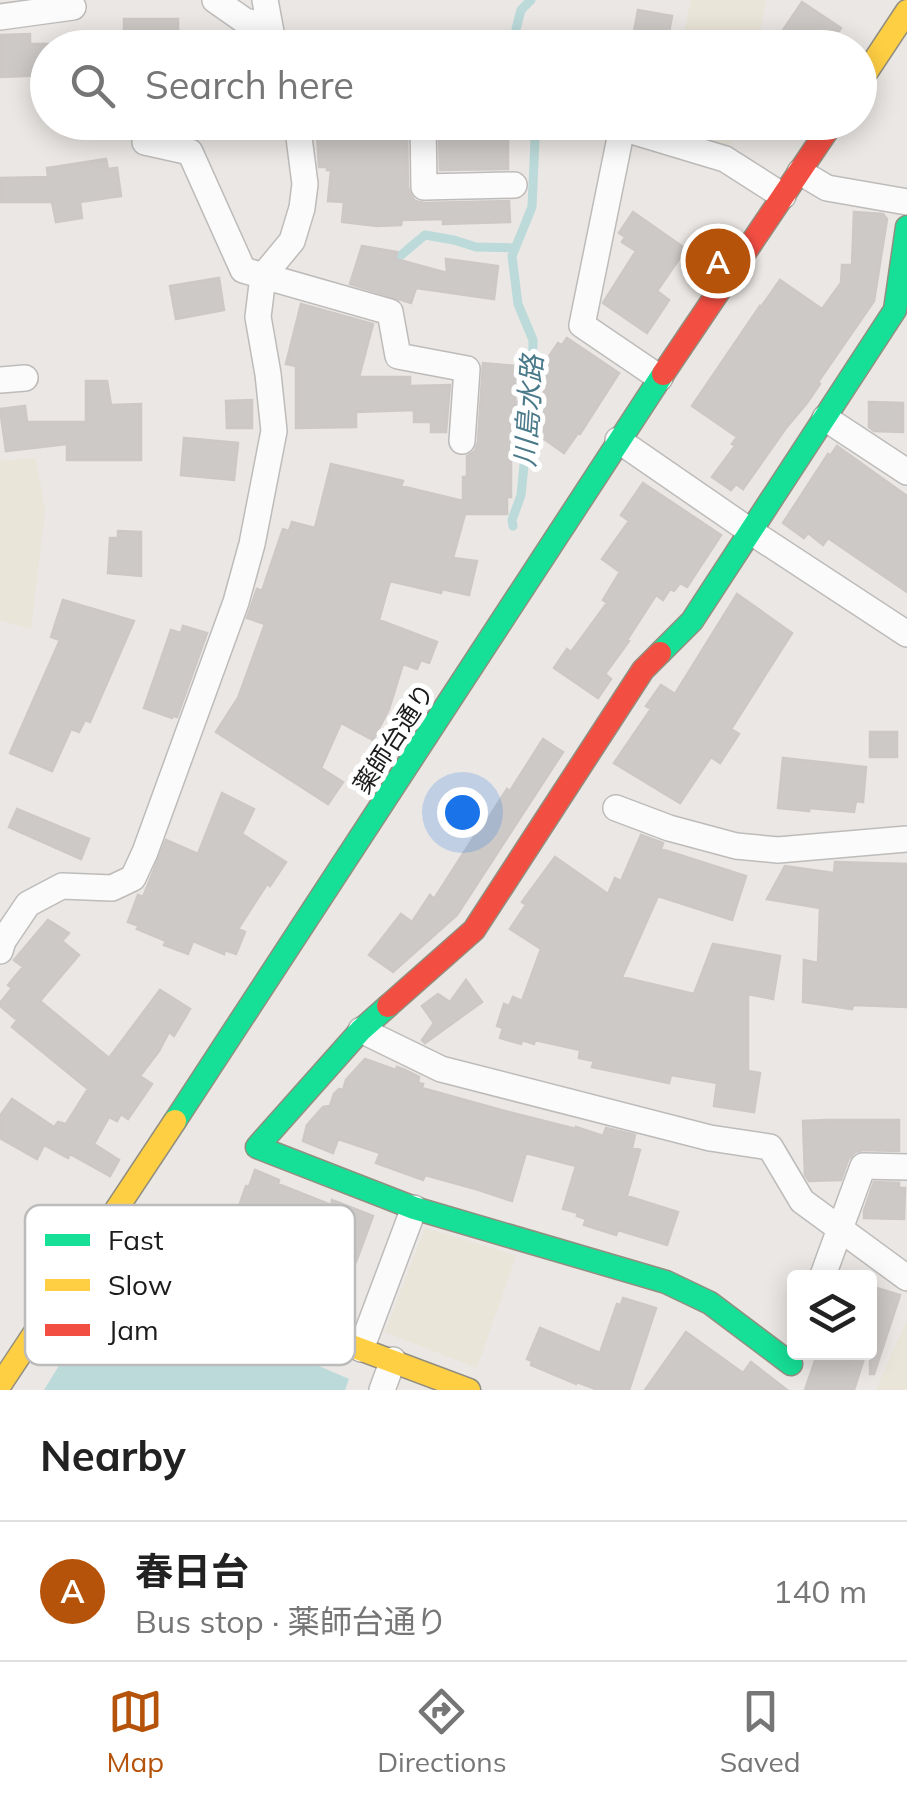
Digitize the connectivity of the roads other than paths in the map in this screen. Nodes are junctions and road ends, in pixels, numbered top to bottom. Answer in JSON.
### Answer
{"nodes":[{"id":1,"x":215,"y":0,"type":"edge"},
{"id":2,"x":265,"y":0,"type":"edge"},
{"id":3,"x":73,"y":7,"type":"dead end"},
{"id":4,"x":907,"y":11,"type":"edge"},
{"id":5,"x":0,"y":18,"type":"edge"},
{"id":6,"x":260,"y":30,"type":"edge"},
{"id":7,"x":271,"y":30,"type":"edge"},
{"id":8,"x":877,"y":56,"type":"edge"},
{"id":9,"x":300,"y":140,"type":"edge"},
{"id":10,"x":423,"y":140,"type":"edge"},
{"id":11,"x":620,"y":140,"type":"edge"},
{"id":12,"x":662,"y":140,"type":"edge"},
{"id":13,"x":821,"y":140,"type":"edge"},
{"id":14,"x":145,"y":142,"type":"dead end"},
{"id":15,"x":800,"y":172,"type":"junction"},
{"id":16,"x":514,"y":186,"type":"dead end"},
{"id":17,"x":783,"y":196,"type":"junction"},
{"id":18,"x":907,"y":202,"type":"edge"},
{"id":19,"x":907,"y":227,"type":"edge"},
{"id":20,"x":262,"y":276,"type":"junction"},
{"id":21,"x":660,"y":378,"type":"junction"},
{"id":22,"x":825,"y":418,"type":"junction"},
{"id":23,"x":618,"y":440,"type":"junction"},
{"id":24,"x":462,"y":441,"type":"dead end"},
{"id":25,"x":907,"y":472,"type":"edge"},
{"id":26,"x":750,"y":531,"type":"junction"},
{"id":27,"x":907,"y":634,"type":"edge"},
{"id":28,"x":616,"y":808,"type":"dead end"},
{"id":29,"x":907,"y":839,"type":"edge"},
{"id":30,"x":0,"y":951,"type":"edge"},
{"id":31,"x":361,"y":1030,"type":"junction"},
{"id":32,"x":907,"y":1167,"type":"edge"},
{"id":33,"x":118,"y":1205,"type":"edge"},
{"id":34,"x":414,"y":1208,"type":"junction"},
{"id":35,"x":839,"y":1229,"type":"junction"},
{"id":36,"x":825,"y":1270,"type":"edge"},
{"id":37,"x":907,"y":1278,"type":"edge"},
{"id":38,"x":25,"y":1347,"type":"edge"},
{"id":39,"x":355,"y":1347,"type":"edge"},
{"id":40,"x":361,"y":1349,"type":"junction"},
{"id":41,"x":787,"y":1354,"type":"edge"},
{"id":42,"x":393,"y":1360,"type":"junction"},
{"id":43,"x":792,"y":1360,"type":"edge"},
{"id":44,"x":0,"y":1385,"type":"edge"},
{"id":45,"x":382,"y":1390,"type":"edge"},
{"id":46,"x":469,"y":1390,"type":"edge"},
{"id":47,"x":781,"y":1390,"type":"edge"}],
"edges":[{"from":1,"to":6,"type":"street"},
{"from":2,"to":7,"type":"street"},
{"from":3,"to":5,"type":"street"},
{"from":4,"to":8,"type":"street"},
{"from":9,"to":20,"type":"street"},
{"from":10,"to":16,"type":"street"},
{"from":11,"to":21,"type":"street"},
{"from":12,"to":17,"type":"street"},
{"from":13,"to":15,"type":"street","name":"薬師台通り"},
{"from":14,"to":20,"type":"street"},
{"from":15,"to":17,"type":"street","name":"薬師台通り"},
{"from":15,"to":18,"type":"street"},
{"from":17,"to":21,"type":"street","name":"薬師台通り"},
{"from":19,"to":22,"type":"street"},
{"from":20,"to":24,"type":"street"},
{"from":20,"to":30,"type":"street"},
{"from":21,"to":23,"type":"street","name":"薬師台通り"},
{"from":22,"to":25,"type":"street"},
{"from":22,"to":26,"type":"street"},
{"from":23,"to":26,"type":"street"},
{"from":23,"to":33,"type":"street","name":"薬師台通り"},
{"from":26,"to":27,"type":"street"},
{"from":26,"to":31,"type":"street"},
{"from":28,"to":29,"type":"street"},
{"from":31,"to":34,"type":"street"},
{"from":31,"to":35,"type":"street"},
{"from":32,"to":35,"type":"street"},
{"from":34,"to":40,"type":"street"},
{"from":34,"to":41,"type":"street"},
{"from":35,"to":36,"type":"street"},
{"from":35,"to":37,"type":"street"},
{"from":38,"to":44,"type":"street","name":"薬師台通り"},
{"from":39,"to":40,"type":"street"},
{"from":40,"to":42,"type":"street"},
{"from":42,"to":45,"type":"street"},
{"from":42,"to":46,"type":"street"},
{"from":43,"to":47,"type":"street"}]}
